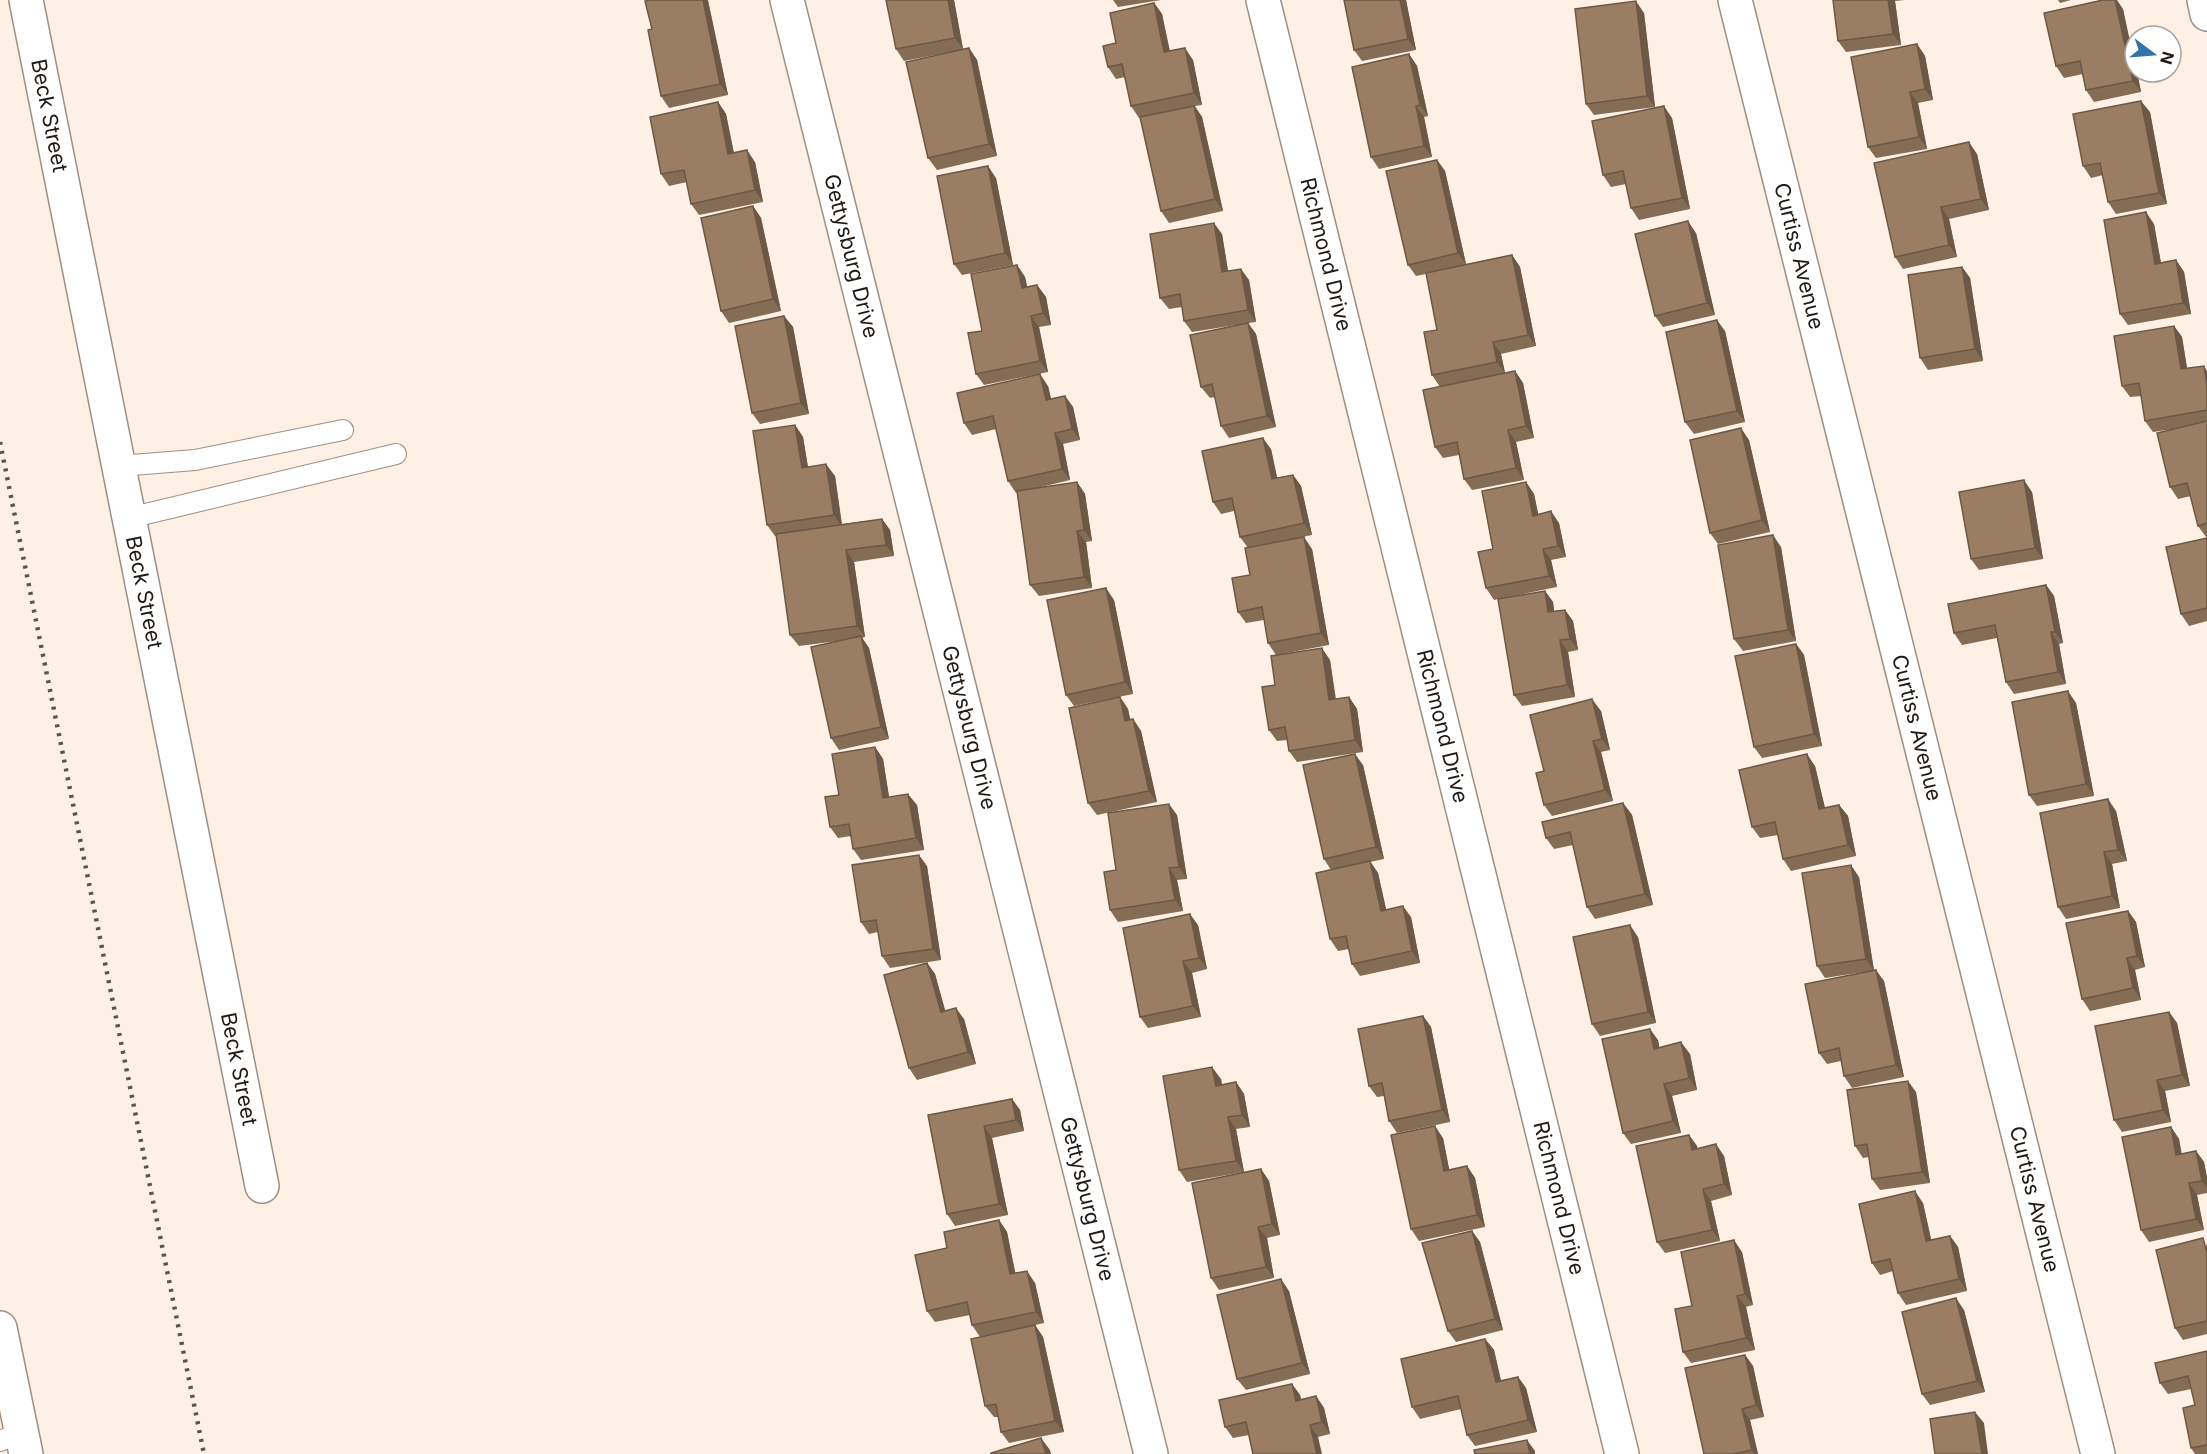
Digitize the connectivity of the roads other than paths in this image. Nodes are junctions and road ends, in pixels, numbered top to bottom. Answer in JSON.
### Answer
{"nodes":[{"id":1,"x":26,"y":0,"type":"edge"},
{"id":2,"x":787,"y":0,"type":"edge"},
{"id":3,"x":1263,"y":0,"type":"edge"},
{"id":4,"x":1735,"y":0,"type":"edge"},
{"id":5,"x":2204,"y":0,"type":"edge"},
{"id":6,"x":2207,"y":14,"type":"edge"},
{"id":7,"x":343,"y":430,"type":"dead end"},
{"id":8,"x":396,"y":454,"type":"dead end"},
{"id":9,"x":119,"y":466,"type":"junction"},
{"id":10,"x":129,"y":518,"type":"junction"},
{"id":11,"x":262,"y":1186,"type":"dead end"},
{"id":12,"x":0,"y":1328,"type":"edge"},
{"id":13,"x":5,"y":1379,"type":"edge"},
{"id":14,"x":16,"y":1443,"type":"edge"},
{"id":15,"x":1151,"y":1454,"type":"edge"},
{"id":16,"x":1622,"y":1454,"type":"edge"},
{"id":17,"x":2098,"y":1454,"type":"edge"}],
"edges":[{"from":1,"to":9,"type":"street","name":"Beck Street"},
{"from":2,"to":15,"type":"street","name":"Gettysburg Drive"},
{"from":3,"to":16,"type":"street","name":"Richmond Drive"},
{"from":4,"to":17,"type":"street","name":"Curtiss Avenue"},
{"from":5,"to":6,"type":"street"},
{"from":7,"to":9,"type":"lane"},
{"from":8,"to":10,"type":"lane"},
{"from":9,"to":10,"type":"street","name":"Beck Street"},
{"from":10,"to":11,"type":"street","name":"Beck Street"},
{"from":12,"to":13,"type":"street"},
{"from":13,"to":14,"type":"street"}]}
